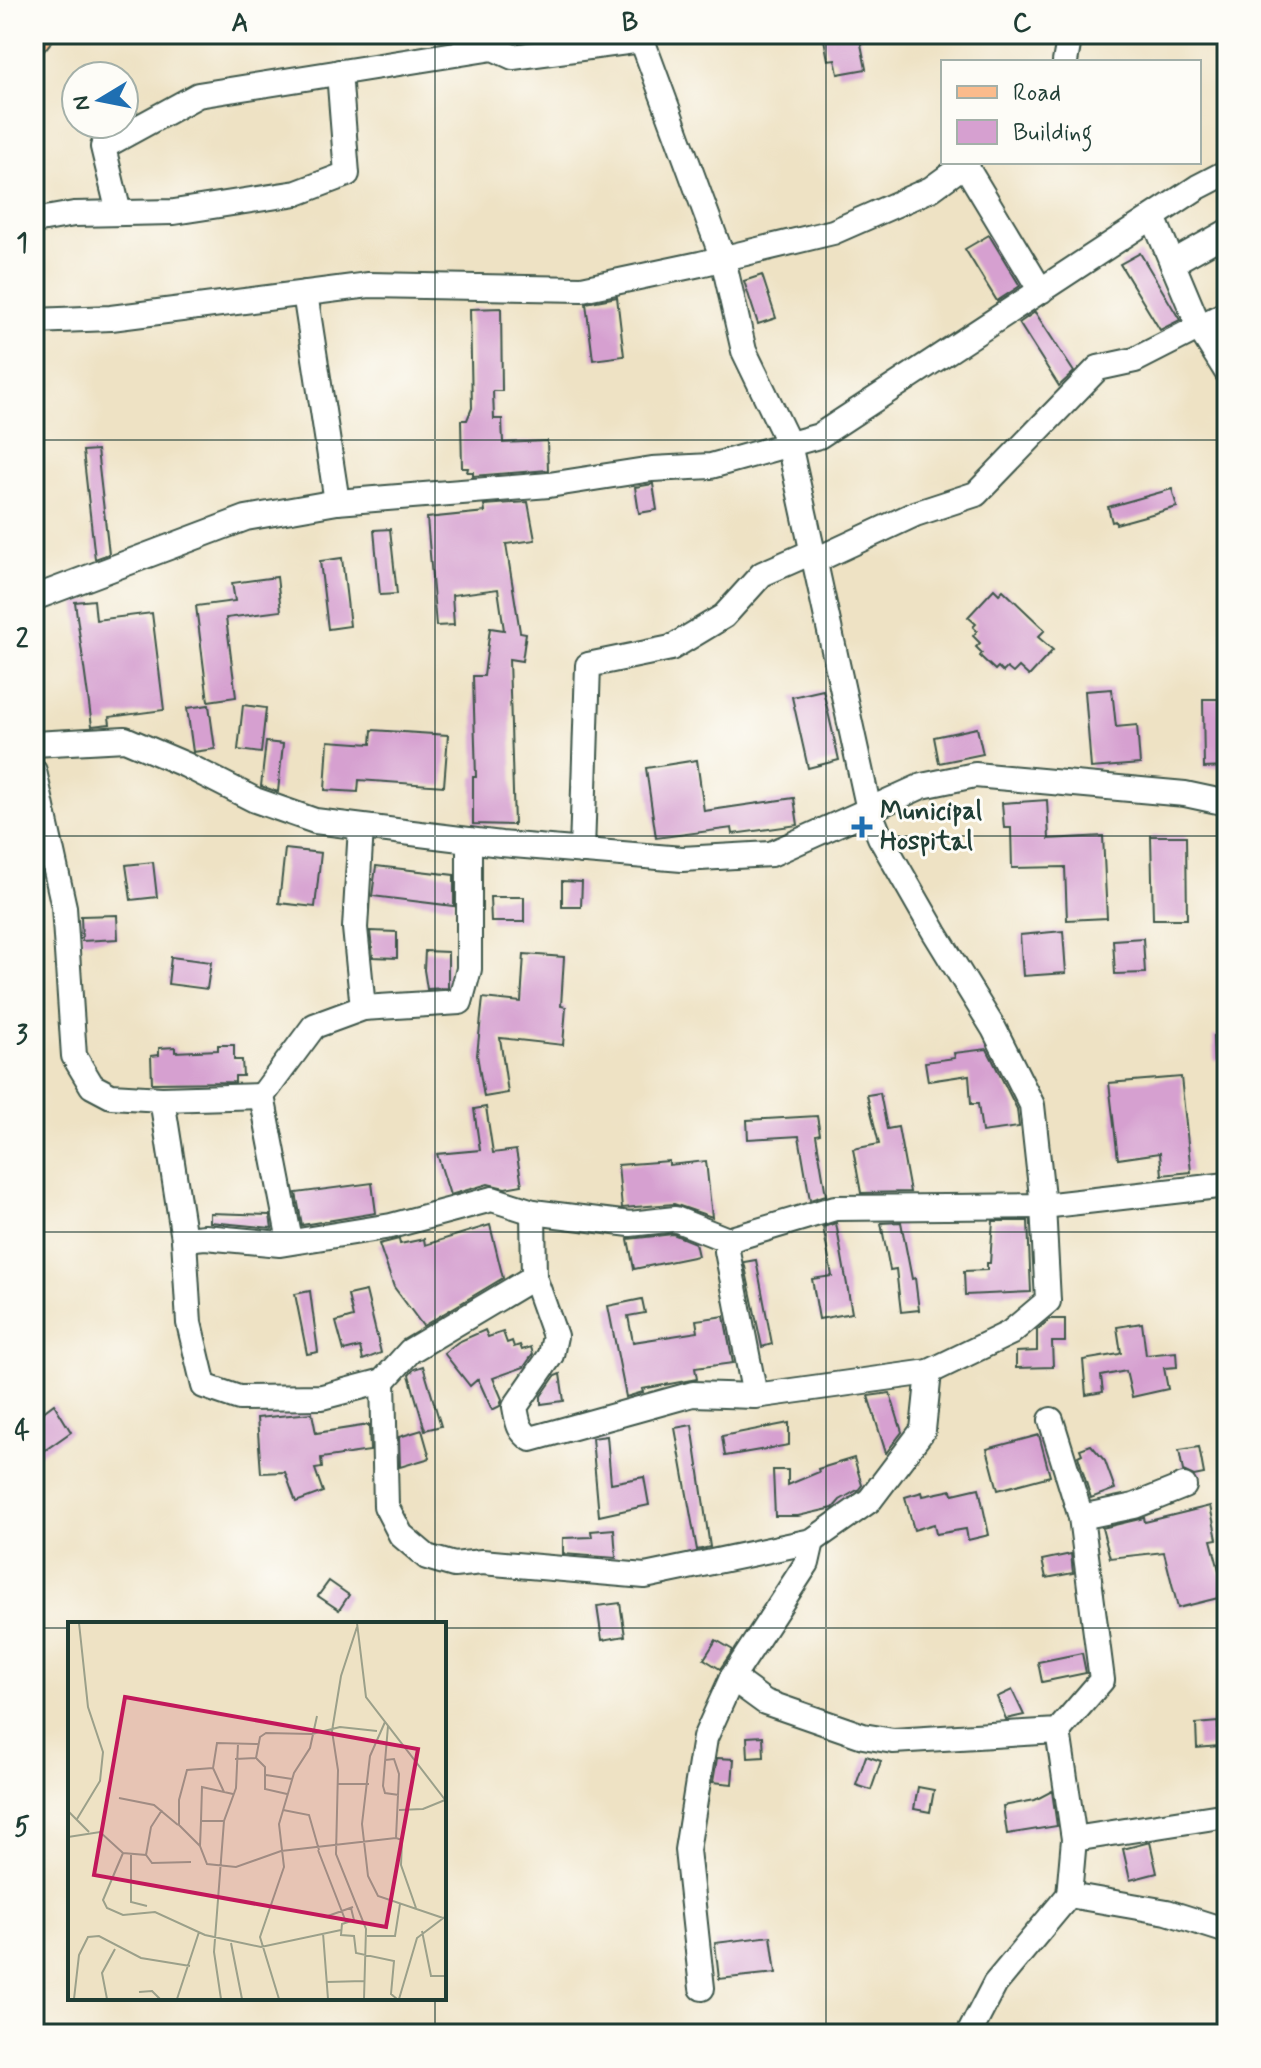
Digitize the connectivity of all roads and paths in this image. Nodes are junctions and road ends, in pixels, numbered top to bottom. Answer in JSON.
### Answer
{"nodes":[{"id":1,"x":1070,"y":34,"type":"edge"},
{"id":2,"x":642,"y":37,"type":"edge"},
{"id":3,"x":442,"y":45,"type":"edge"},
{"id":4,"x":1065,"y":60,"type":"edge"},
{"id":5,"x":339,"y":72,"type":"junction"},
{"id":6,"x":965,"y":164,"type":"edge"},
{"id":7,"x":967,"y":164,"type":"edge"},
{"id":8,"x":1227,"y":172,"type":"edge"},
{"id":9,"x":119,"y":213,"type":"junction"},
{"id":10,"x":1153,"y":217,"type":"junction"},
{"id":11,"x":34,"y":221,"type":"edge"},
{"id":12,"x":1227,"y":232,"type":"edge"},
{"id":13,"x":723,"y":259,"type":"junction"},
{"id":14,"x":1172,"y":263,"type":"junction"},
{"id":15,"x":1041,"y":291,"type":"junction"},
{"id":16,"x":305,"y":293,"type":"junction"},
{"id":17,"x":1227,"y":313,"type":"edge"},
{"id":18,"x":34,"y":321,"type":"edge"},
{"id":19,"x":1200,"y":329,"type":"junction"},
{"id":20,"x":1227,"y":372,"type":"edge"},
{"id":21,"x":789,"y":444,"type":"junction"},
{"id":22,"x":337,"y":502,"type":"junction"},
{"id":23,"x":813,"y":556,"type":"junction"},
{"id":24,"x":34,"y":598,"type":"edge"},
{"id":25,"x":34,"y":744,"type":"edge"},
{"id":26,"x":34,"y":771,"type":"edge"},
{"id":27,"x":1227,"y":803,"type":"edge"},
{"id":28,"x":869,"y":810,"type":"junction"},
{"id":29,"x":361,"y":827,"type":"junction"},
{"id":30,"x":469,"y":840,"type":"junction"},
{"id":31,"x":582,"y":851,"type":"junction"},
{"id":32,"x":363,"y":1008,"type":"junction"},
{"id":33,"x":262,"y":1096,"type":"junction"},
{"id":34,"x":162,"y":1099,"type":"junction"},
{"id":35,"x":1227,"y":1185,"type":"edge"},
{"id":36,"x":1043,"y":1206,"type":"junction"},
{"id":37,"x":533,"y":1212,"type":"junction"},
{"id":38,"x":184,"y":1239,"type":"junction"},
{"id":39,"x":728,"y":1240,"type":"junction"},
{"id":40,"x":290,"y":1241,"type":"junction"},
{"id":41,"x":534,"y":1277,"type":"junction"},
{"id":42,"x":929,"y":1372,"type":"junction"},
{"id":43,"x":383,"y":1381,"type":"junction"},
{"id":44,"x":755,"y":1396,"type":"junction"},
{"id":45,"x":1051,"y":1420,"type":"dead end"},
{"id":46,"x":1184,"y":1486,"type":"dead end"},
{"id":47,"x":1081,"y":1517,"type":"junction"},
{"id":48,"x":812,"y":1541,"type":"junction"},
{"id":49,"x":732,"y":1678,"type":"junction"},
{"id":50,"x":1058,"y":1731,"type":"junction"},
{"id":51,"x":1227,"y":1815,"type":"edge"},
{"id":52,"x":1074,"y":1839,"type":"junction"},
{"id":53,"x":1069,"y":1895,"type":"junction"},
{"id":54,"x":1227,"y":1931,"type":"edge"},
{"id":55,"x":702,"y":1988,"type":"dead end"},
{"id":56,"x":969,"y":2034,"type":"edge"}],
"edges":[{"from":1,"to":4,"type":"street"},
{"from":2,"to":3,"type":"street"},
{"from":2,"to":13,"type":"street"},
{"from":3,"to":5,"type":"street"},
{"from":5,"to":9,"type":"street"},
{"from":5,"to":9,"type":"street"},
{"from":6,"to":13,"type":"street"},
{"from":7,"to":15,"type":"street"},
{"from":8,"to":10,"type":"street"},
{"from":9,"to":11,"type":"street"},
{"from":10,"to":14,"type":"street"},
{"from":10,"to":15,"type":"street"},
{"from":12,"to":14,"type":"street"},
{"from":13,"to":16,"type":"street"},
{"from":13,"to":21,"type":"street"},
{"from":14,"to":19,"type":"street"},
{"from":15,"to":21,"type":"street"},
{"from":16,"to":18,"type":"street"},
{"from":16,"to":22,"type":"street"},
{"from":17,"to":19,"type":"street"},
{"from":19,"to":20,"type":"street"},
{"from":19,"to":23,"type":"street"},
{"from":21,"to":22,"type":"street"},
{"from":21,"to":23,"type":"street"},
{"from":22,"to":24,"type":"street"},
{"from":23,"to":28,"type":"street"},
{"from":23,"to":31,"type":"street"},
{"from":25,"to":29,"type":"street"},
{"from":26,"to":34,"type":"street"},
{"from":27,"to":28,"type":"street"},
{"from":28,"to":31,"type":"street"},
{"from":28,"to":36,"type":"street"},
{"from":29,"to":30,"type":"street"},
{"from":29,"to":32,"type":"street"},
{"from":30,"to":31,"type":"street"},
{"from":30,"to":32,"type":"street"},
{"from":32,"to":33,"type":"street"},
{"from":33,"to":34,"type":"street"},
{"from":33,"to":40,"type":"street"},
{"from":34,"to":38,"type":"street"},
{"from":35,"to":36,"type":"street"},
{"from":36,"to":39,"type":"street"},
{"from":36,"to":42,"type":"street"},
{"from":37,"to":39,"type":"street"},
{"from":37,"to":40,"type":"street"},
{"from":37,"to":41,"type":"street"},
{"from":38,"to":40,"type":"street"},
{"from":38,"to":43,"type":"street"},
{"from":39,"to":44,"type":"street"},
{"from":41,"to":43,"type":"street"},
{"from":41,"to":44,"type":"street"},
{"from":42,"to":44,"type":"street"},
{"from":42,"to":48,"type":"street"},
{"from":43,"to":48,"type":"street"},
{"from":45,"to":47,"type":"street"},
{"from":46,"to":47,"type":"street"},
{"from":47,"to":50,"type":"street"},
{"from":48,"to":49,"type":"street"},
{"from":49,"to":50,"type":"street"},
{"from":49,"to":55,"type":"street"},
{"from":50,"to":52,"type":"street"},
{"from":51,"to":52,"type":"street"},
{"from":52,"to":53,"type":"street"},
{"from":53,"to":54,"type":"street"},
{"from":53,"to":56,"type":"street"}]}
